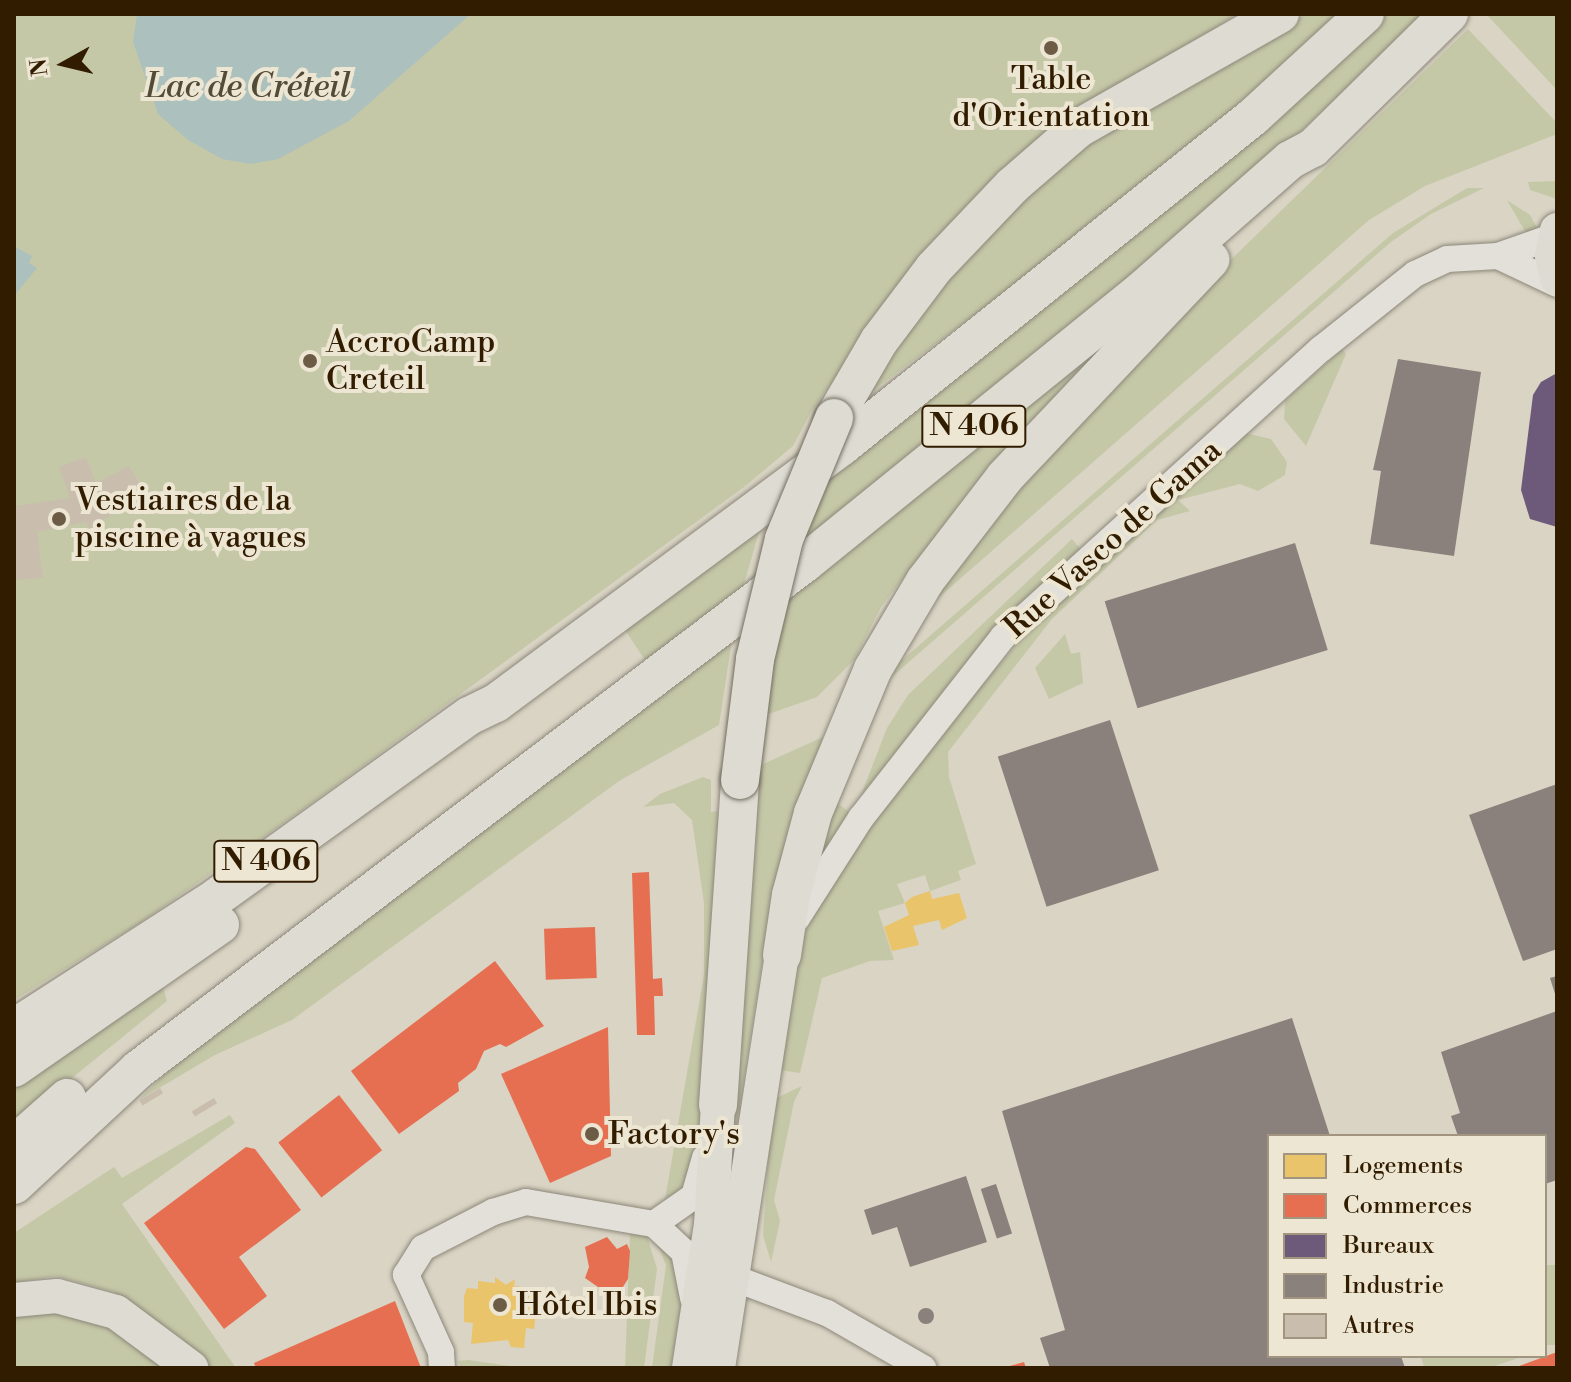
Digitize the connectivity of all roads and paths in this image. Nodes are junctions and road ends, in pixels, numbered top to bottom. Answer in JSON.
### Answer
{"nodes":[{"id":1,"x":1280,"y":14,"type":"edge"},
{"id":2,"x":1449,"y":14,"type":"edge"},
{"id":3,"x":1362,"y":17,"type":"edge"},
{"id":4,"x":1313,"y":148,"type":"junction"},
{"id":5,"x":1556,"y":233,"type":"edge"},
{"id":6,"x":1498,"y":256,"type":"junction"},
{"id":7,"x":1557,"y":281,"type":"edge"},
{"id":8,"x":627,"y":695,"type":"junction"},
{"id":9,"x":496,"y":703,"type":"junction"},
{"id":10,"x":782,"y":955,"type":"junction"},
{"id":11,"x":14,"y":1028,"type":"edge"},
{"id":12,"x":14,"y":1068,"type":"edge"},
{"id":13,"x":718,"y":1105,"type":"junction"},
{"id":14,"x":14,"y":1145,"type":"edge"},
{"id":15,"x":14,"y":1185,"type":"edge"},
{"id":16,"x":654,"y":1224,"type":"junction"},
{"id":17,"x":731,"y":1277,"type":"junction"},
{"id":18,"x":14,"y":1300,"type":"edge"},
{"id":19,"x":695,"y":1334,"type":"junction"},
{"id":20,"x":191,"y":1368,"type":"edge"},
{"id":21,"x":442,"y":1368,"type":"edge"},
{"id":22,"x":689,"y":1368,"type":"edge"},
{"id":23,"x":718,"y":1368,"type":"edge"},
{"id":24,"x":923,"y":1368,"type":"edge"}],
"edges":[{"from":1,"to":13,"type":"highway","bridge":true},
{"from":2,"to":4,"type":"highway","number":"N 406"},
{"from":3,"to":9,"type":"highway","number":"N 406"},
{"from":4,"to":8,"type":"highway","number":"N 406"},
{"from":4,"to":10,"type":"highway"},
{"from":5,"to":6,"type":"street","name":"Rue Vasco de Gama"},
{"from":5,"to":7,"type":"main road"},
{"from":6,"to":7,"type":"street","name":"Rue Vasco de Gama"},
{"from":6,"to":10,"type":"street","name":"Rue Vasco de Gama"},
{"from":8,"to":14,"type":"highway","number":"N 406"},
{"from":8,"to":15,"type":"highway"},
{"from":9,"to":11,"type":"highway","number":"N 406"},
{"from":9,"to":12,"type":"highway"},
{"from":10,"to":17,"type":"main road"},
{"from":13,"to":16,"type":"street"},
{"from":13,"to":19,"type":"main road"},
{"from":16,"to":19,"type":"street"},
{"from":16,"to":21,"type":"street"},
{"from":17,"to":23,"type":"main road"},
{"from":17,"to":24,"type":"street"},
{"from":18,"to":20,"type":"main road"},
{"from":19,"to":22,"type":"main road"}]}
